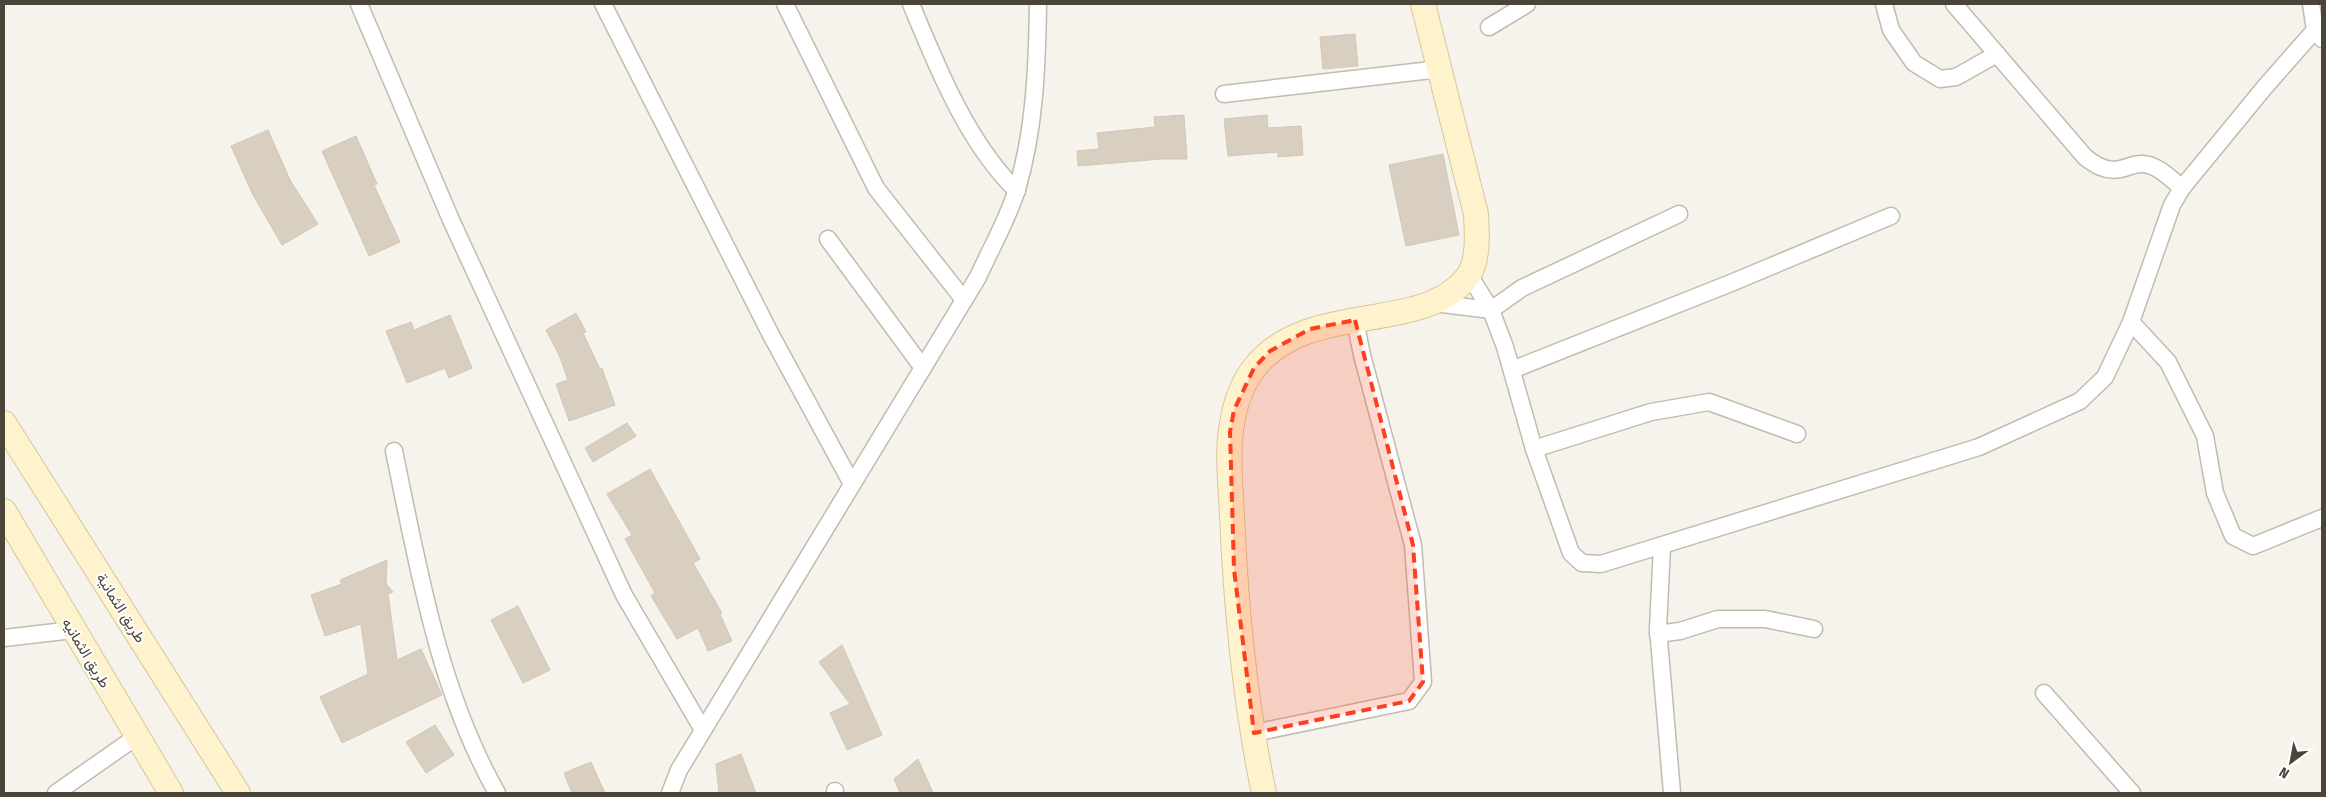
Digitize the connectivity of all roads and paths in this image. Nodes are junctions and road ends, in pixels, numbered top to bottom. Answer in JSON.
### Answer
{"nodes":[{"id":1,"x":359,"y":4,"type":"edge"},
{"id":2,"x":603,"y":4,"type":"edge"},
{"id":3,"x":785,"y":4,"type":"edge"},
{"id":4,"x":911,"y":4,"type":"edge"},
{"id":5,"x":1038,"y":4,"type":"edge"},
{"id":6,"x":1423,"y":4,"type":"edge"},
{"id":7,"x":1527,"y":4,"type":"edge"},
{"id":8,"x":1884,"y":4,"type":"edge"},
{"id":9,"x":1954,"y":4,"type":"edge"},
{"id":10,"x":2311,"y":4,"type":"edge"},
{"id":11,"x":1489,"y":27,"type":"dead end"},
{"id":12,"x":2318,"y":35,"type":"edge"},
{"id":13,"x":1997,"y":54,"type":"junction"},
{"id":14,"x":1440,"y":69,"type":"junction"},
{"id":15,"x":1224,"y":94,"type":"dead end"},
{"id":16,"x":2182,"y":188,"type":"junction"},
{"id":17,"x":1017,"y":191,"type":"junction"},
{"id":18,"x":1679,"y":214,"type":"dead end"},
{"id":19,"x":1890,"y":216,"type":"dead end"},
{"id":20,"x":828,"y":239,"type":"dead end"},
{"id":21,"x":1469,"y":275,"type":"junction"},
{"id":22,"x":964,"y":300,"type":"junction"},
{"id":23,"x":1434,"y":303,"type":"junction"},
{"id":24,"x":1491,"y":310,"type":"junction"},
{"id":25,"x":1355,"y":320,"type":"junction"},
{"id":26,"x":2131,"y":322,"type":"junction"},
{"id":27,"x":923,"y":368,"type":"junction"},
{"id":28,"x":1512,"y":370,"type":"junction"},
{"id":29,"x":4,"y":423,"type":"edge"},
{"id":30,"x":1797,"y":434,"type":"dead end"},
{"id":31,"x":1534,"y":449,"type":"junction"},
{"id":32,"x":394,"y":451,"type":"dead end"},
{"id":33,"x":852,"y":484,"type":"junction"},
{"id":34,"x":4,"y":511,"type":"edge"},
{"id":35,"x":2322,"y":518,"type":"edge"},
{"id":36,"x":1662,"y":546,"type":"junction"},
{"id":37,"x":1814,"y":629,"type":"dead end"},
{"id":38,"x":72,"y":630,"type":"junction"},
{"id":39,"x":1658,"y":634,"type":"junction"},
{"id":40,"x":4,"y":638,"type":"edge"},
{"id":41,"x":2044,"y":693,"type":"dead end"},
{"id":42,"x":703,"y":730,"type":"junction"},
{"id":43,"x":1254,"y":733,"type":"junction"},
{"id":44,"x":136,"y":737,"type":"junction"},
{"id":45,"x":56,"y":793,"type":"edge"},
{"id":46,"x":171,"y":793,"type":"edge"},
{"id":47,"x":238,"y":793,"type":"edge"},
{"id":48,"x":497,"y":793,"type":"edge"},
{"id":49,"x":670,"y":793,"type":"edge"},
{"id":50,"x":1264,"y":793,"type":"edge"},
{"id":51,"x":1672,"y":793,"type":"edge"},
{"id":52,"x":2132,"y":793,"type":"edge"}],
"edges":[{"from":1,"to":42,"type":"street"},
{"from":2,"to":33,"type":"street"},
{"from":3,"to":22,"type":"street"},
{"from":4,"to":17,"type":"street"},
{"from":5,"to":17,"type":"street"},
{"from":6,"to":14,"type":"street"},
{"from":7,"to":11,"type":"street"},
{"from":8,"to":13,"type":"street"},
{"from":9,"to":13,"type":"street"},
{"from":10,"to":12,"type":"street"},
{"from":12,"to":16,"type":"street"},
{"from":13,"to":16,"type":"street"},
{"from":14,"to":15,"type":"street"},
{"from":14,"to":21,"type":"street"},
{"from":16,"to":26,"type":"street"},
{"from":17,"to":22,"type":"street"},
{"from":18,"to":24,"type":"street"},
{"from":19,"to":28,"type":"street"},
{"from":20,"to":27,"type":"street"},
{"from":21,"to":23,"type":"street"},
{"from":21,"to":24,"type":"street"},
{"from":22,"to":27,"type":"street"},
{"from":23,"to":24,"type":"street"},
{"from":23,"to":25,"type":"street"},
{"from":24,"to":28,"type":"street"},
{"from":25,"to":43,"type":"street"},
{"from":25,"to":43,"type":"street"},
{"from":26,"to":35,"type":"street"},
{"from":26,"to":36,"type":"street"},
{"from":27,"to":33,"type":"street"},
{"from":28,"to":31,"type":"street"},
{"from":29,"to":47,"type":"street","name":"طريق الثمانية"},
{"from":30,"to":31,"type":"street"},
{"from":31,"to":36,"type":"street"},
{"from":32,"to":48,"type":"street"},
{"from":33,"to":42,"type":"street"},
{"from":34,"to":38,"type":"street","name":"طريق الثمانيه"},
{"from":36,"to":39,"type":"street"},
{"from":37,"to":39,"type":"street"},
{"from":38,"to":40,"type":"street"},
{"from":38,"to":44,"type":"street","name":"طريق الثمانيه"},
{"from":39,"to":51,"type":"street"},
{"from":41,"to":52,"type":"street"},
{"from":42,"to":49,"type":"street"},
{"from":43,"to":50,"type":"street"},
{"from":44,"to":45,"type":"street"},
{"from":44,"to":46,"type":"street","name":"طريق الثمانيه"}]}
